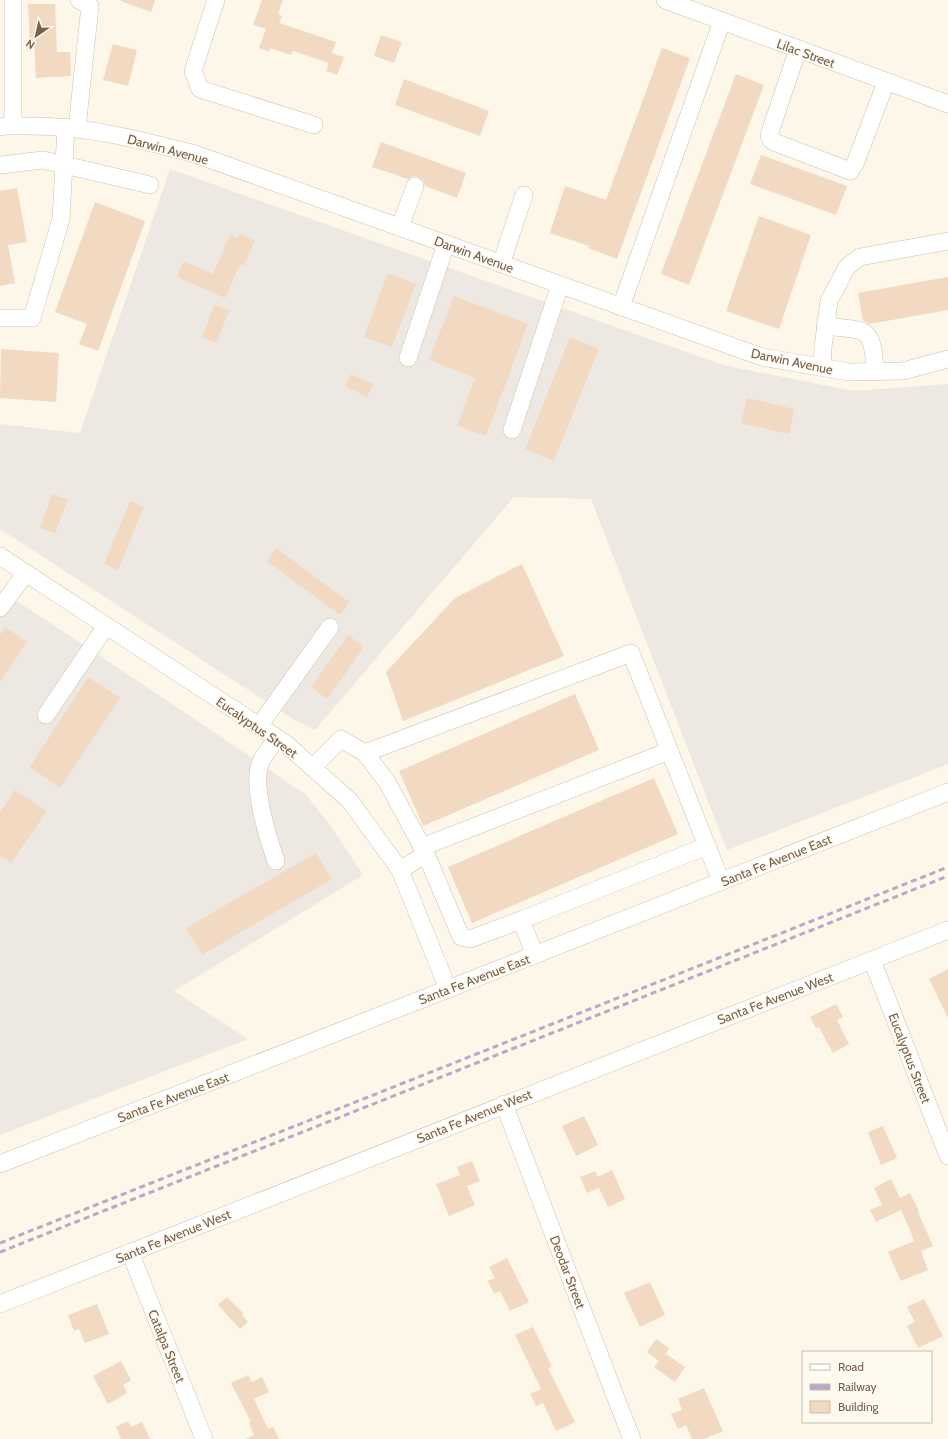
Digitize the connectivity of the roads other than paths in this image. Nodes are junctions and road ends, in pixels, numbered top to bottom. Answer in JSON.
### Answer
{"nodes":[{"id":1,"x":12,"y":0,"type":"edge"},
{"id":2,"x":79,"y":0,"type":"edge"},
{"id":3,"x":216,"y":0,"type":"edge"},
{"id":4,"x":665,"y":0,"type":"edge"},
{"id":5,"x":0,"y":6,"type":"edge"},
{"id":6,"x":722,"y":21,"type":"junction"},
{"id":7,"x":798,"y":49,"type":"junction"},
{"id":8,"x":886,"y":82,"type":"junction"},
{"id":9,"x":948,"y":104,"type":"edge"},
{"id":10,"x":6,"y":126,"type":"edge"},
{"id":11,"x":314,"y":126,"type":"dead end"},
{"id":12,"x":72,"y":128,"type":"junction"},
{"id":13,"x":0,"y":165,"type":"edge"},
{"id":14,"x":64,"y":165,"type":"junction"},
{"id":15,"x":150,"y":185,"type":"dead end"},
{"id":16,"x":415,"y":186,"type":"dead end"},
{"id":17,"x":524,"y":195,"type":"dead end"},
{"id":18,"x":400,"y":228,"type":"junction"},
{"id":19,"x":948,"y":241,"type":"edge"},
{"id":20,"x":446,"y":244,"type":"junction"},
{"id":21,"x":501,"y":264,"type":"junction"},
{"id":22,"x":560,"y":285,"type":"junction"},
{"id":23,"x":621,"y":307,"type":"junction"},
{"id":24,"x":0,"y":318,"type":"edge"},
{"id":25,"x":825,"y":326,"type":"junction"},
{"id":26,"x":408,"y":358,"type":"dead end"},
{"id":27,"x":948,"y":359,"type":"edge"},
{"id":28,"x":822,"y":367,"type":"junction"},
{"id":29,"x":875,"y":372,"type":"junction"},
{"id":30,"x":512,"y":430,"type":"dead end"},
{"id":31,"x":0,"y":556,"type":"edge"},
{"id":32,"x":26,"y":573,"type":"junction"},
{"id":33,"x":0,"y":608,"type":"edge"},
{"id":34,"x":106,"y":626,"type":"junction"},
{"id":35,"x":330,"y":627,"type":"dead end"},
{"id":36,"x":46,"y":715,"type":"dead end"},
{"id":37,"x":259,"y":726,"type":"junction"},
{"id":38,"x":278,"y":738,"type":"junction"},
{"id":39,"x":669,"y":751,"type":"junction"},
{"id":40,"x":365,"y":753,"type":"junction"},
{"id":41,"x":312,"y":767,"type":"junction"},
{"id":42,"x":948,"y":792,"type":"edge"},
{"id":43,"x":707,"y":846,"type":"junction"},
{"id":44,"x":424,"y":850,"type":"junction"},
{"id":45,"x":276,"y":861,"type":"dead end"},
{"id":46,"x":400,"y":870,"type":"junction"},
{"id":47,"x":721,"y":882,"type":"junction"},
{"id":48,"x":521,"y":920,"type":"junction"},
{"id":49,"x":948,"y":930,"type":"edge"},
{"id":50,"x":535,"y":955,"type":"junction"},
{"id":51,"x":872,"y":960,"type":"junction"},
{"id":52,"x":448,"y":990,"type":"junction"},
{"id":53,"x":504,"y":1104,"type":"junction"},
{"id":54,"x":948,"y":1156,"type":"edge"},
{"id":55,"x":0,"y":1164,"type":"edge"},
{"id":56,"x":130,"y":1252,"type":"junction"},
{"id":57,"x":0,"y":1304,"type":"edge"},
{"id":58,"x":204,"y":1439,"type":"edge"},
{"id":59,"x":632,"y":1439,"type":"edge"}],
"edges":[{"from":1,"to":5,"type":"street"},
{"from":1,"to":10,"type":"street"},
{"from":2,"to":12,"type":"street"},
{"from":3,"to":11,"type":"street"},
{"from":4,"to":6,"type":"street","name":"Lilac Street"},
{"from":6,"to":7,"type":"street","name":"Lilac Street"},
{"from":6,"to":23,"type":"street"},
{"from":7,"to":8,"type":"street","name":"Lilac Street"},
{"from":7,"to":8,"type":"street"},
{"from":8,"to":9,"type":"street","name":"Lilac Street"},
{"from":10,"to":12,"type":"street","name":"Darwin Avenue"},
{"from":12,"to":14,"type":"street"},
{"from":12,"to":18,"type":"street","name":"Darwin Avenue"},
{"from":13,"to":14,"type":"street"},
{"from":14,"to":15,"type":"street"},
{"from":14,"to":24,"type":"street"},
{"from":16,"to":18,"type":"street"},
{"from":17,"to":21,"type":"street"},
{"from":18,"to":20,"type":"street","name":"Darwin Avenue"},
{"from":19,"to":25,"type":"street"},
{"from":20,"to":21,"type":"street","name":"Darwin Avenue"},
{"from":20,"to":26,"type":"street"},
{"from":21,"to":22,"type":"street","name":"Darwin Avenue"},
{"from":22,"to":23,"type":"street","name":"Darwin Avenue"},
{"from":22,"to":30,"type":"street"},
{"from":23,"to":28,"type":"street","name":"Darwin Avenue"},
{"from":25,"to":28,"type":"street"},
{"from":25,"to":29,"type":"street"},
{"from":27,"to":29,"type":"street","name":"Darwin Avenue"},
{"from":28,"to":29,"type":"street","name":"Darwin Avenue"},
{"from":31,"to":32,"type":"street","name":"Eucalyptus Street"},
{"from":32,"to":33,"type":"street"},
{"from":32,"to":34,"type":"street","name":"Eucalyptus Street"},
{"from":34,"to":36,"type":"street"},
{"from":34,"to":37,"type":"street","name":"Eucalyptus Street"},
{"from":35,"to":37,"type":"street"},
{"from":37,"to":38,"type":"street","name":"Eucalyptus Street"},
{"from":38,"to":41,"type":"street","name":"Eucalyptus Street"},
{"from":38,"to":45,"type":"street"},
{"from":39,"to":40,"type":"street"},
{"from":39,"to":43,"type":"street"},
{"from":39,"to":44,"type":"street"},
{"from":40,"to":41,"type":"street"},
{"from":40,"to":44,"type":"street"},
{"from":41,"to":46,"type":"street","name":"Eucalyptus Street"},
{"from":42,"to":47,"type":"street","name":"Santa Fe Avenue East"},
{"from":43,"to":47,"type":"street"},
{"from":43,"to":48,"type":"street"},
{"from":44,"to":46,"type":"street"},
{"from":44,"to":48,"type":"street"},
{"from":46,"to":52,"type":"street","name":"Eucalyptus Street"},
{"from":47,"to":50,"type":"street","name":"Santa Fe Avenue East"},
{"from":48,"to":50,"type":"street"},
{"from":49,"to":51,"type":"street","name":"Santa Fe Avenue West"},
{"from":50,"to":52,"type":"street","name":"Santa Fe Avenue East"},
{"from":51,"to":53,"type":"street","name":"Santa Fe Avenue West"},
{"from":51,"to":54,"type":"street","name":"Eucalyptus Street"},
{"from":52,"to":55,"type":"street","name":"Santa Fe Avenue East"},
{"from":53,"to":56,"type":"street","name":"Santa Fe Avenue West"},
{"from":53,"to":59,"type":"street","name":"Deodar Street"},
{"from":56,"to":57,"type":"street","name":"Santa Fe Avenue West"},
{"from":56,"to":58,"type":"street","name":"Catalpa Street"}]}
